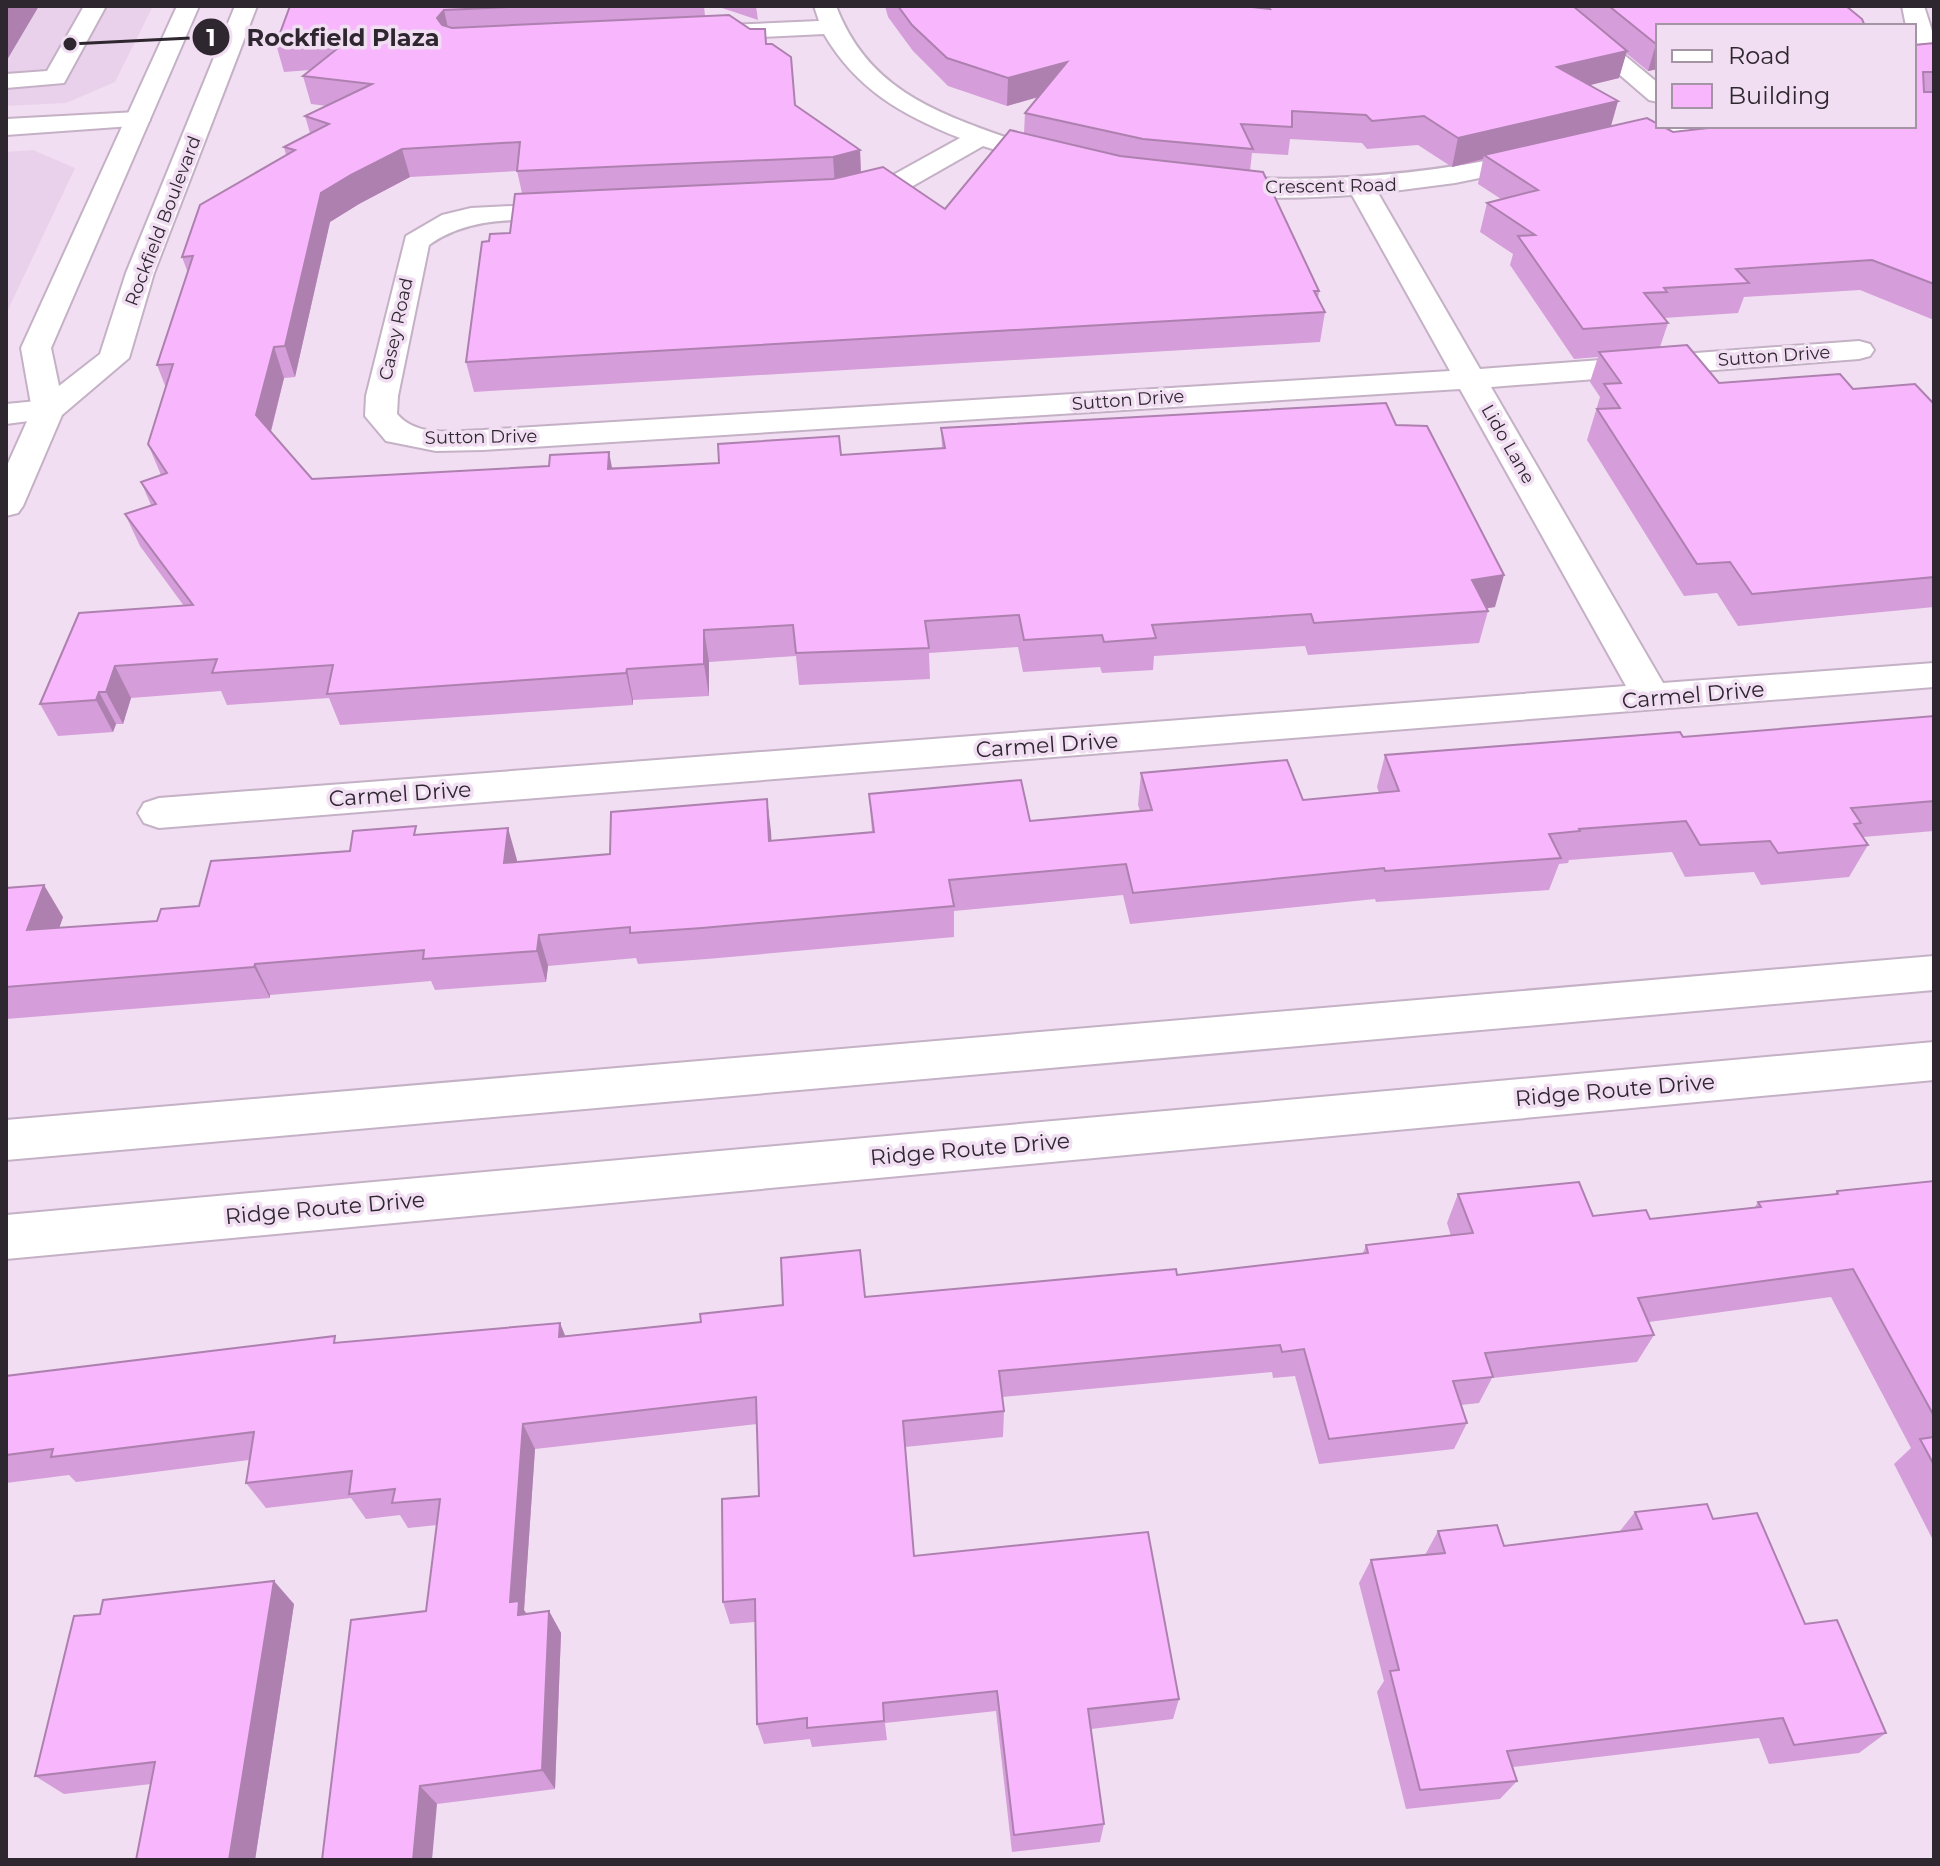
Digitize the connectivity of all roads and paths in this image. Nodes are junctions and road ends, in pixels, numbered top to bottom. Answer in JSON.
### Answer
{"nodes":[{"id":1,"x":95,"y":6,"type":"edge"},
{"id":2,"x":188,"y":6,"type":"edge"},
{"id":3,"x":246,"y":6,"type":"edge"},
{"id":4,"x":1551,"y":6,"type":"edge"},
{"id":5,"x":1913,"y":6,"type":"edge"},
{"id":6,"x":828,"y":16,"type":"edge"},
{"id":7,"x":675,"y":34,"type":"edge"},
{"id":8,"x":1934,"y":52,"type":"edge"},
{"id":9,"x":6,"y":81,"type":"edge"},
{"id":10,"x":1656,"y":93,"type":"edge"},
{"id":11,"x":6,"y":127,"type":"edge"},
{"id":12,"x":165,"y":128,"type":"junction"},
{"id":13,"x":1671,"y":128,"type":"edge"},
{"id":14,"x":981,"y":137,"type":"junction"},
{"id":15,"x":1018,"y":150,"type":"edge"},
{"id":16,"x":1183,"y":181,"type":"edge"},
{"id":17,"x":1362,"y":189,"type":"junction"},
{"id":18,"x":819,"y":198,"type":"edge"},
{"id":19,"x":599,"y":209,"type":"edge"},
{"id":20,"x":1859,"y":350,"type":"dead end"},
{"id":21,"x":1471,"y":379,"type":"junction"},
{"id":22,"x":48,"y":410,"type":"junction"},
{"id":23,"x":6,"y":414,"type":"edge"},
{"id":24,"x":397,"y":434,"type":"joint"},
{"id":25,"x":6,"y":506,"type":"edge"},
{"id":26,"x":1934,"y":675,"type":"edge"},
{"id":27,"x":1653,"y":699,"type":"junction"},
{"id":28,"x":159,"y":813,"type":"dead end"},
{"id":29,"x":1934,"y":973,"type":"edge"},
{"id":30,"x":1934,"y":1061,"type":"edge"},
{"id":31,"x":6,"y":1140,"type":"edge"},
{"id":32,"x":6,"y":1237,"type":"edge"}],
"edges":[{"from":1,"to":9,"type":"street"},
{"from":2,"to":12,"type":"street","name":"Rockfield Boulevard"},
{"from":3,"to":12,"type":"street","name":"Rockfield Boulevard"},
{"from":4,"to":10,"type":"street"},
{"from":5,"to":8,"type":"street"},
{"from":6,"to":7,"type":"street"},
{"from":6,"to":14,"type":"street"},
{"from":11,"to":12,"type":"street"},
{"from":12,"to":22,"type":"street","name":"Rockfield Boulevard"},
{"from":12,"to":22,"type":"street","name":"Rockfield Boulevard"},
{"from":13,"to":17,"type":"street","name":"Crescent Road"},
{"from":14,"to":15,"type":"street"},
{"from":14,"to":18,"type":"street"},
{"from":16,"to":17,"type":"street","name":"Crescent Road"},
{"from":17,"to":21,"type":"street","name":"Lido Lane"},
{"from":19,"to":24,"type":"street","name":"Casey Road"},
{"from":20,"to":21,"type":"street","name":"Sutton Drive"},
{"from":21,"to":24,"type":"street","name":"Sutton Drive"},
{"from":21,"to":27,"type":"street","name":"Lido Lane"},
{"from":22,"to":23,"type":"street"},
{"from":22,"to":25,"type":"street","name":"Rockfield Boulevard"},
{"from":26,"to":27,"type":"street","name":"Carmel Drive"},
{"from":27,"to":28,"type":"street","name":"Carmel Drive"},
{"from":29,"to":31,"type":"street"},
{"from":30,"to":32,"type":"street","name":"Ridge Route Drive"}]}
